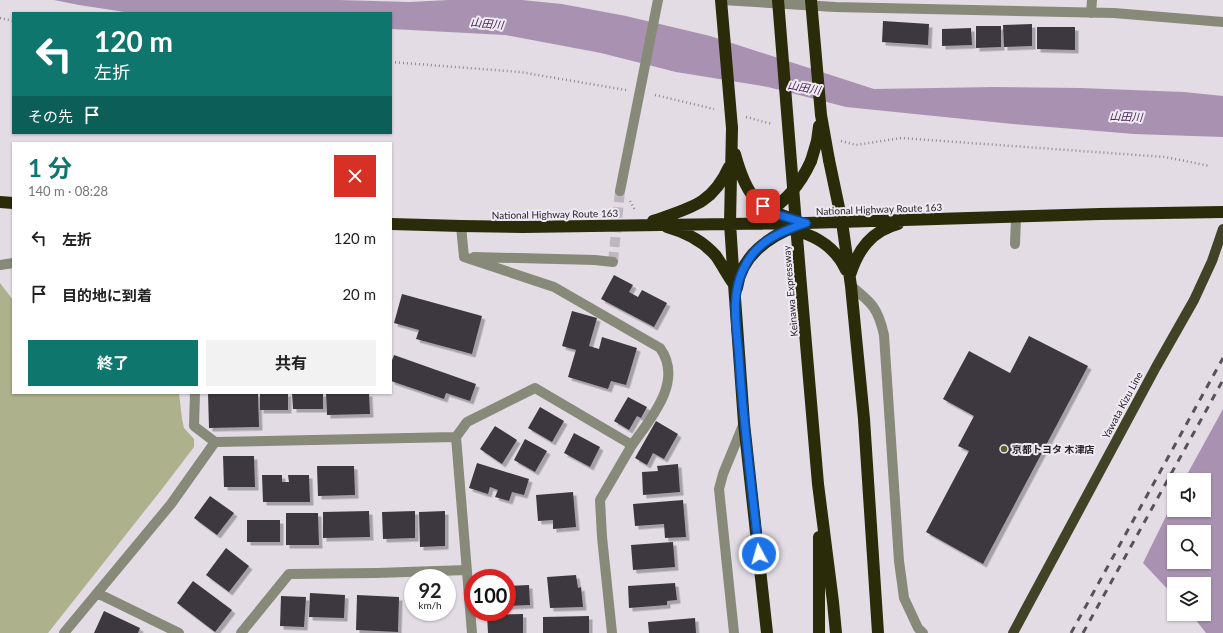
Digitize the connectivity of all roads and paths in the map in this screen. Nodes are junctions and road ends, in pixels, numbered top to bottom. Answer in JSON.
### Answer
{"nodes":[{"id":1,"x":658,"y":0,"type":"edge"},
{"id":2,"x":721,"y":0,"type":"edge"},
{"id":3,"x":778,"y":0,"type":"edge"},
{"id":4,"x":811,"y":0,"type":"edge"},
{"id":5,"x":1092,"y":0,"type":"edge"},
{"id":6,"x":835,"y":4,"type":"edge"},
{"id":7,"x":972,"y":5,"type":"edge"},
{"id":8,"x":1091,"y":13,"type":"junction"},
{"id":9,"x":0,"y":18,"type":"edge"},
{"id":10,"x":12,"y":21,"type":"edge"},
{"id":11,"x":1223,"y":22,"type":"edge"},
{"id":12,"x":821,"y":115,"type":"junction"},
{"id":13,"x":732,"y":143,"type":"junction"},
{"id":14,"x":731,"y":162,"type":"junction"},
{"id":15,"x":620,"y":192,"type":"tunnel mouth"},
{"id":16,"x":0,"y":202,"type":"edge"},
{"id":17,"x":12,"y":203,"type":"edge"},
{"id":18,"x":770,"y":210,"type":"junction"},
{"id":19,"x":1223,"y":212,"type":"edge"},
{"id":20,"x":1016,"y":218,"type":"junction"},
{"id":21,"x":910,"y":220,"type":"junction"},
{"id":22,"x":842,"y":222,"type":"junction"},
{"id":23,"x":730,"y":223,"type":"junction"},
{"id":24,"x":749,"y":223,"type":"junction"},
{"id":25,"x":768,"y":223,"type":"junction"},
{"id":26,"x":806,"y":223,"type":"junction"},
{"id":27,"x":392,"y":224,"type":"edge"},
{"id":28,"x":643,"y":225,"type":"junction"},
{"id":29,"x":657,"y":225,"type":"junction"},
{"id":30,"x":461,"y":226,"type":"junction"},
{"id":31,"x":789,"y":229,"type":"junction"},
{"id":32,"x":1223,"y":229,"type":"edge"},
{"id":33,"x":1015,"y":244,"type":"dead end"},
{"id":34,"x":464,"y":257,"type":"junction"},
{"id":35,"x":613,"y":262,"type":"dead end"},
{"id":36,"x":12,"y":263,"type":"edge"},
{"id":37,"x":0,"y":265,"type":"edge"},
{"id":38,"x":850,"y":281,"type":"junction"},
{"id":39,"x":734,"y":284,"type":"junction"},
{"id":40,"x":735,"y":303,"type":"junction"},
{"id":41,"x":195,"y":394,"type":"edge"},
{"id":42,"x":744,"y":422,"type":"junction"},
{"id":43,"x":456,"y":437,"type":"junction"},
{"id":44,"x":215,"y":442,"type":"junction"},
{"id":45,"x":632,"y":445,"type":"junction"},
{"id":46,"x":818,"y":484,"type":"junction"},
{"id":47,"x":467,"y":569,"type":"edge"},
{"id":48,"x":464,"y":570,"type":"edge"},
{"id":49,"x":97,"y":593,"type":"junction"},
{"id":50,"x":471,"y":621,"type":"edge"},
{"id":51,"x":64,"y":633,"type":"edge"},
{"id":52,"x":179,"y":633,"type":"edge"},
{"id":53,"x":241,"y":633,"type":"edge"},
{"id":54,"x":472,"y":633,"type":"edge"},
{"id":55,"x":612,"y":633,"type":"edge"},
{"id":56,"x":734,"y":633,"type":"edge"},
{"id":57,"x":767,"y":633,"type":"edge"},
{"id":58,"x":819,"y":633,"type":"edge"},
{"id":59,"x":836,"y":633,"type":"edge"},
{"id":60,"x":878,"y":633,"type":"edge"},
{"id":61,"x":923,"y":633,"type":"edge"},
{"id":62,"x":1013,"y":633,"type":"edge"}],
"edges":[{"from":1,"to":15,"type":"street"},
{"from":2,"to":6,"type":"street"},
{"from":2,"to":13,"type":"highway","bridge":true},
{"from":3,"to":46,"type":"highway","name":"Keinawa Expressway","bridge":true},
{"from":4,"to":12,"type":"highway","bridge":true},
{"from":5,"to":8,"type":"street"},
{"from":6,"to":7,"type":"street"},
{"from":7,"to":8,"type":"street"},
{"from":8,"to":11,"type":"street"},
{"from":9,"to":10,"type":"path"},
{"from":12,"to":18,"type":"highway","bridge":true},
{"from":12,"to":22,"type":"highway","bridge":true},
{"from":13,"to":14,"type":"highway"},
{"from":13,"to":18,"type":"highway"},
{"from":14,"to":23,"type":"highway"},
{"from":14,"to":28,"type":"highway"},
{"from":16,"to":17,"type":"highway"},
{"from":18,"to":24,"type":"highway"},
{"from":18,"to":26,"type":"highway"},
{"from":19,"to":20,"type":"highway","name":"National Highway Route 163"},
{"from":20,"to":21,"type":"highway","name":"National Highway Route 163"},
{"from":20,"to":33,"type":"street"},
{"from":21,"to":22,"type":"highway","name":"National Highway Route 163"},
{"from":21,"to":38,"type":"highway"},
{"from":22,"to":26,"type":"highway","name":"National Highway Route 163"},
{"from":22,"to":38,"type":"highway"},
{"from":23,"to":24,"type":"highway","name":"National Highway Route 163"},
{"from":23,"to":29,"type":"highway","name":"National Highway Route 163"},
{"from":23,"to":39,"type":"highway"},
{"from":24,"to":25,"type":"highway","name":"National Highway Route 163"},
{"from":25,"to":26,"type":"highway","name":"National Highway Route 163"},
{"from":25,"to":31,"type":"highway"},
{"from":26,"to":31,"type":"highway"},
{"from":27,"to":30,"type":"highway","name":"National Highway Route 163"},
{"from":28,"to":29,"type":"highway","name":"National Highway Route 163"},
{"from":28,"to":30,"type":"highway","name":"National Highway Route 163"},
{"from":29,"to":39,"type":"highway"},
{"from":30,"to":34,"type":"street"},
{"from":31,"to":38,"type":"highway"},
{"from":31,"to":40,"type":"highway"},
{"from":32,"to":62,"type":"main road","name":"Yawata Kizu Line"},
{"from":34,"to":35,"type":"street"},
{"from":34,"to":45,"type":"street"},
{"from":36,"to":37,"type":"street"},
{"from":38,"to":60,"type":"highway"},
{"from":38,"to":61,"type":"street"},
{"from":39,"to":40,"type":"highway"},
{"from":40,"to":42,"type":"highway"},
{"from":41,"to":44,"type":"street"},
{"from":42,"to":56,"type":"street"},
{"from":42,"to":57,"type":"highway"},
{"from":43,"to":44,"type":"street"},
{"from":43,"to":45,"type":"street"},
{"from":43,"to":47,"type":"street"},
{"from":44,"to":49,"type":"street"},
{"from":45,"to":55,"type":"street"},
{"from":46,"to":58,"type":"highway","name":"Keinawa Expressway"},
{"from":46,"to":59,"type":"highway","name":"Keinawa Expressway"},
{"from":48,"to":53,"type":"street"},
{"from":49,"to":51,"type":"street"},
{"from":49,"to":52,"type":"street"},
{"from":50,"to":54,"type":"street"}]}
